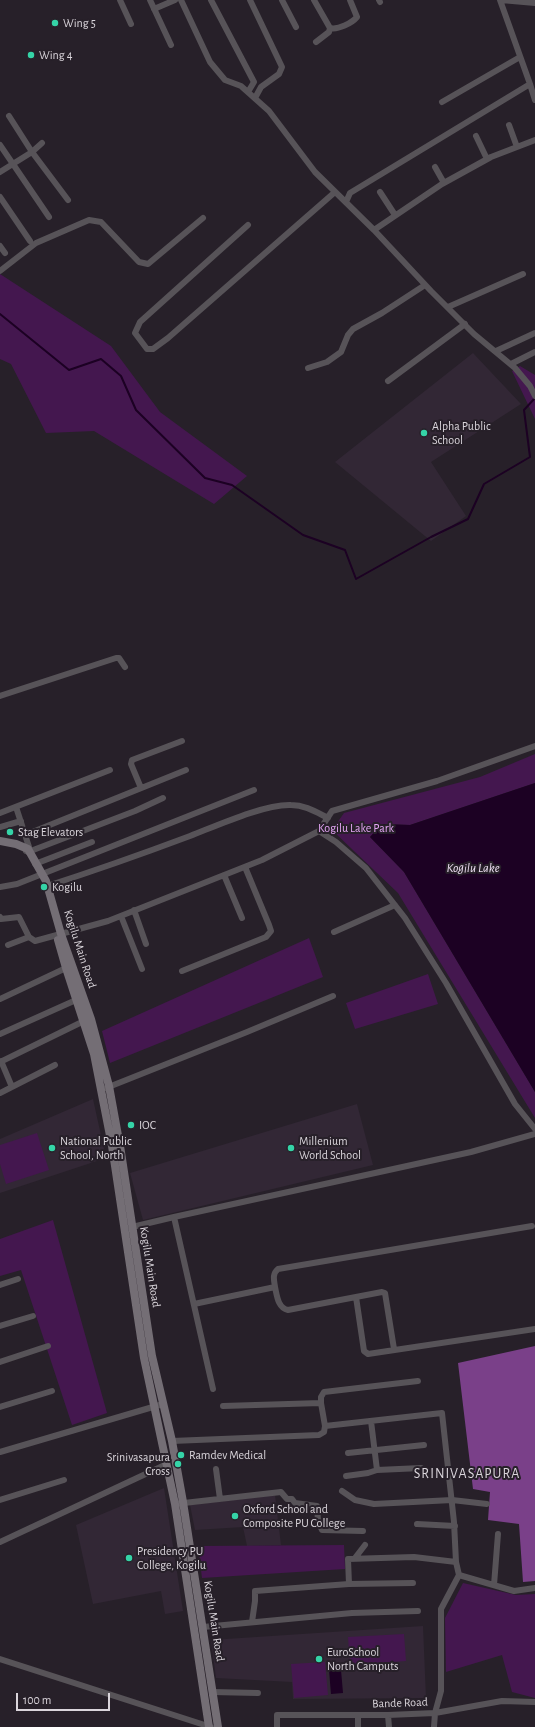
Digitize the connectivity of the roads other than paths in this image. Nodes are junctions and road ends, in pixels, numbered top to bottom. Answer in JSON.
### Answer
{"nodes":[{"id":1,"x":120,"y":0,"type":"edge"},
{"id":2,"x":150,"y":0,"type":"edge"},
{"id":3,"x":175,"y":0,"type":"edge"},
{"id":4,"x":181,"y":0,"type":"edge"},
{"id":5,"x":211,"y":0,"type":"edge"},
{"id":6,"x":250,"y":0,"type":"edge"},
{"id":7,"x":282,"y":0,"type":"edge"},
{"id":8,"x":314,"y":0,"type":"edge"},
{"id":9,"x":350,"y":0,"type":"edge"},
{"id":10,"x":501,"y":0,"type":"edge"},
{"id":11,"x":531,"y":2,"type":"edge"},
{"id":12,"x":154,"y":9,"type":"junction"},
{"id":13,"x":130,"y":24,"type":"dead end"},
{"id":14,"x":296,"y":27,"type":"dead end"},
{"id":15,"x":330,"y":28,"type":"junction"},
{"id":16,"x":316,"y":42,"type":"dead end"},
{"id":17,"x":171,"y":45,"type":"dead end"},
{"id":18,"x":520,"y":57,"type":"junction"},
{"id":19,"x":530,"y":84,"type":"junction"},
{"id":20,"x":248,"y":92,"type":"junction"},
{"id":21,"x":255,"y":98,"type":"junction"},
{"id":22,"x":535,"y":100,"type":"edge"},
{"id":23,"x":442,"y":102,"type":"dead end"},
{"id":24,"x":10,"y":116,"type":"dead end"},
{"id":25,"x":509,"y":125,"type":"dead end"},
{"id":26,"x":476,"y":136,"type":"dead end"},
{"id":27,"x":535,"y":140,"type":"edge"},
{"id":28,"x":42,"y":143,"type":"dead end"},
{"id":29,"x":0,"y":145,"type":"edge"},
{"id":30,"x":518,"y":147,"type":"junction"},
{"id":31,"x":32,"y":152,"type":"junction"},
{"id":32,"x":487,"y":159,"type":"junction"},
{"id":33,"x":13,"y":163,"type":"junction"},
{"id":34,"x":435,"y":167,"type":"dead end"},
{"id":35,"x":0,"y":172,"type":"edge"},
{"id":36,"x":444,"y":183,"type":"junction"},
{"id":37,"x":336,"y":192,"type":"junction"},
{"id":38,"x":380,"y":192,"type":"dead end"},
{"id":39,"x":0,"y":197,"type":"edge"},
{"id":40,"x":68,"y":200,"type":"dead end"},
{"id":41,"x":346,"y":202,"type":"junction"},
{"id":42,"x":395,"y":216,"type":"junction"},
{"id":43,"x":49,"y":218,"type":"dead end"},
{"id":44,"x":203,"y":218,"type":"dead end"},
{"id":45,"x":248,"y":225,"type":"dead end"},
{"id":46,"x":374,"y":230,"type":"junction"},
{"id":47,"x":30,"y":241,"type":"dead end"},
{"id":48,"x":0,"y":246,"type":"edge"},
{"id":49,"x":5,"y":253,"type":"dead end"},
{"id":50,"x":0,"y":271,"type":"edge"},
{"id":51,"x":523,"y":274,"type":"dead end"},
{"id":52,"x":425,"y":285,"type":"junction"},
{"id":53,"x":448,"y":307,"type":"junction"},
{"id":54,"x":465,"y":324,"type":"junction"},
{"id":55,"x":535,"y":333,"type":"edge"},
{"id":56,"x":496,"y":351,"type":"junction"},
{"id":57,"x":535,"y":352,"type":"edge"},
{"id":58,"x":511,"y":364,"type":"junction"},
{"id":59,"x":308,"y":368,"type":"dead end"},
{"id":60,"x":388,"y":381,"type":"dead end"},
{"id":61,"x":535,"y":396,"type":"edge"},
{"id":62,"x":125,"y":668,"type":"dead end"},
{"id":63,"x":0,"y":696,"type":"edge"},
{"id":64,"x":182,"y":741,"type":"dead end"},
{"id":65,"x":535,"y":746,"type":"edge"},
{"id":66,"x":110,"y":770,"type":"dead end"},
{"id":67,"x":186,"y":770,"type":"dead end"},
{"id":68,"x":141,"y":788,"type":"junction"},
{"id":69,"x":254,"y":790,"type":"dead end"},
{"id":70,"x":163,"y":798,"type":"dead end"},
{"id":71,"x":16,"y":807,"type":"junction"},
{"id":72,"x":0,"y":813,"type":"edge"},
{"id":73,"x":328,"y":818,"type":"junction"},
{"id":74,"x":22,"y":821,"type":"junction"},
{"id":75,"x":0,"y":827,"type":"edge"},
{"id":76,"x":319,"y":831,"type":"junction"},
{"id":77,"x":25,"y":835,"type":"junction"},
{"id":78,"x":0,"y":841,"type":"edge"},
{"id":79,"x":92,"y":842,"type":"dead end"},
{"id":80,"x":0,"y":844,"type":"edge"},
{"id":81,"x":28,"y":851,"type":"junction"},
{"id":82,"x":36,"y":864,"type":"junction"},
{"id":83,"x":245,"y":867,"type":"junction"},
{"id":84,"x":42,"y":874,"type":"junction"},
{"id":85,"x":224,"y":875,"type":"junction"},
{"id":86,"x":46,"y":886,"type":"junction"},
{"id":87,"x":0,"y":887,"type":"edge"},
{"id":88,"x":395,"y":905,"type":"junction"},
{"id":89,"x":134,"y":910,"type":"junction"},
{"id":90,"x":120,"y":916,"type":"junction"},
{"id":91,"x":0,"y":917,"type":"edge"},
{"id":92,"x":242,"y":918,"type":"dead end"},
{"id":93,"x":334,"y":932,"type":"dead end"},
{"id":94,"x":59,"y":934,"type":"junction"},
{"id":95,"x":29,"y":937,"type":"junction"},
{"id":96,"x":146,"y":944,"type":"dead end"},
{"id":97,"x":8,"y":945,"type":"dead end"},
{"id":98,"x":66,"y":968,"type":"junction"},
{"id":99,"x":142,"y":969,"type":"dead end"},
{"id":100,"x":182,"y":971,"type":"dead end"},
{"id":101,"x":332,"y":996,"type":"dead end"},
{"id":102,"x":0,"y":999,"type":"edge"},
{"id":103,"x":76,"y":1000,"type":"junction"},
{"id":104,"x":84,"y":1021,"type":"junction"},
{"id":105,"x":0,"y":1034,"type":"edge"},
{"id":106,"x":1,"y":1061,"type":"edge"},
{"id":107,"x":55,"y":1065,"type":"dead end"},
{"id":108,"x":109,"y":1086,"type":"junction"},
{"id":109,"x":12,"y":1087,"type":"junction"},
{"id":110,"x":101,"y":1091,"type":"junction"},
{"id":111,"x":0,"y":1093,"type":"edge"},
{"id":112,"x":535,"y":1129,"type":"edge"},
{"id":113,"x":535,"y":1134,"type":"edge"},
{"id":114,"x":174,"y":1217,"type":"junction"},
{"id":115,"x":532,"y":1226,"type":"dead end"},
{"id":116,"x":132,"y":1227,"type":"junction"},
{"id":117,"x":18,"y":1279,"type":"dead end"},
{"id":118,"x":0,"y":1284,"type":"edge"},
{"id":119,"x":275,"y":1287,"type":"junction"},
{"id":120,"x":356,"y":1297,"type":"junction"},
{"id":121,"x":194,"y":1304,"type":"junction"},
{"id":122,"x":33,"y":1316,"type":"dead end"},
{"id":123,"x":0,"y":1326,"type":"edge"},
{"id":124,"x":535,"y":1329,"type":"edge"},
{"id":125,"x":48,"y":1346,"type":"dead end"},
{"id":126,"x":394,"y":1349,"type":"junction"},
{"id":127,"x":0,"y":1362,"type":"edge"},
{"id":128,"x":418,"y":1381,"type":"dead end"},
{"id":129,"x":213,"y":1389,"type":"dead end"},
{"id":130,"x":52,"y":1391,"type":"dead end"},
{"id":131,"x":321,"y":1403,"type":"junction"},
{"id":132,"x":159,"y":1405,"type":"junction"},
{"id":133,"x":223,"y":1406,"type":"dead end"},
{"id":134,"x":0,"y":1407,"type":"edge"},
{"id":135,"x":371,"y":1421,"type":"junction"},
{"id":136,"x":325,"y":1426,"type":"junction"},
{"id":137,"x":172,"y":1441,"type":"junction"},
{"id":138,"x":424,"y":1445,"type":"dead end"},
{"id":139,"x":375,"y":1450,"type":"junction"},
{"id":140,"x":0,"y":1452,"type":"edge"},
{"id":141,"x":348,"y":1453,"type":"dead end"},
{"id":142,"x":167,"y":1464,"type":"junction"},
{"id":143,"x":421,"y":1468,"type":"dead end"},
{"id":144,"x":216,"y":1469,"type":"dead end"},
{"id":145,"x":377,"y":1470,"type":"junction"},
{"id":146,"x":346,"y":1476,"type":"dead end"},
{"id":147,"x":64,"y":1480,"type":"dead end"},
{"id":148,"x":342,"y":1490,"type":"dead end"},
{"id":149,"x":220,"y":1499,"type":"junction"},
{"id":150,"x":0,"y":1500,"type":"edge"},
{"id":151,"x":452,"y":1500,"type":"junction"},
{"id":152,"x":179,"y":1503,"type":"junction"},
{"id":153,"x":487,"y":1504,"type":"dead end"},
{"id":154,"x":418,"y":1524,"type":"dead end"},
{"id":155,"x":455,"y":1526,"type":"junction"},
{"id":156,"x":363,"y":1531,"type":"dead end"},
{"id":157,"x":498,"y":1534,"type":"dead end"},
{"id":158,"x":0,"y":1542,"type":"edge"},
{"id":159,"x":365,"y":1545,"type":"dead end"},
{"id":160,"x":355,"y":1558,"type":"junction"},
{"id":161,"x":456,"y":1562,"type":"junction"},
{"id":162,"x":459,"y":1574,"type":"junction"},
{"id":163,"x":413,"y":1583,"type":"dead end"},
{"id":164,"x":349,"y":1584,"type":"junction"},
{"id":165,"x":494,"y":1585,"type":"junction"},
{"id":166,"x":535,"y":1588,"type":"edge"},
{"id":167,"x":418,"y":1611,"type":"dead end"},
{"id":168,"x":252,"y":1622,"type":"junction"},
{"id":169,"x":203,"y":1627,"type":"junction"},
{"id":170,"x":0,"y":1659,"type":"edge"},
{"id":171,"x":212,"y":1692,"type":"junction"},
{"id":172,"x":258,"y":1693,"type":"dead end"},
{"id":173,"x":535,"y":1702,"type":"edge"},
{"id":174,"x":434,"y":1713,"type":"junction"},
{"id":175,"x":358,"y":1715,"type":"junction"},
{"id":176,"x":388,"y":1715,"type":"junction"},
{"id":177,"x":212,"y":1727,"type":"edge"},
{"id":178,"x":277,"y":1727,"type":"edge"},
{"id":179,"x":358,"y":1727,"type":"edge"},
{"id":180,"x":389,"y":1727,"type":"edge"},
{"id":181,"x":434,"y":1727,"type":"edge"}],
"edges":[{"from":1,"to":13,"type":"street"},
{"from":2,"to":12,"type":"street"},
{"from":3,"to":12,"type":"street"},
{"from":4,"to":20,"type":"street"},
{"from":5,"to":20,"type":"street"},
{"from":6,"to":21,"type":"street"},
{"from":7,"to":14,"type":"street"},
{"from":8,"to":15,"type":"street"},
{"from":9,"to":15,"type":"street"},
{"from":10,"to":11,"type":"street"},
{"from":10,"to":18,"type":"street"},
{"from":12,"to":17,"type":"street"},
{"from":15,"to":16,"type":"street"},
{"from":18,"to":19,"type":"street"},
{"from":18,"to":23,"type":"street"},
{"from":19,"to":22,"type":"street"},
{"from":19,"to":41,"type":"street"},
{"from":20,"to":21,"type":"street"},
{"from":21,"to":37,"type":"street"},
{"from":24,"to":31,"type":"street"},
{"from":25,"to":30,"type":"street"},
{"from":26,"to":32,"type":"street"},
{"from":27,"to":30,"type":"street"},
{"from":28,"to":31,"type":"street"},
{"from":29,"to":33,"type":"street"},
{"from":30,"to":32,"type":"street"},
{"from":31,"to":33,"type":"street"},
{"from":31,"to":40,"type":"street"},
{"from":32,"to":36,"type":"street"},
{"from":33,"to":35,"type":"street"},
{"from":33,"to":43,"type":"street"},
{"from":34,"to":36,"type":"street"},
{"from":36,"to":42,"type":"street"},
{"from":37,"to":41,"type":"street"},
{"from":37,"to":45,"type":"street"},
{"from":38,"to":42,"type":"street"},
{"from":39,"to":47,"type":"street"},
{"from":41,"to":46,"type":"street"},
{"from":42,"to":46,"type":"street"},
{"from":44,"to":50,"type":"street"},
{"from":46,"to":52,"type":"street"},
{"from":48,"to":49,"type":"street"},
{"from":51,"to":53,"type":"street"},
{"from":52,"to":53,"type":"street"},
{"from":52,"to":59,"type":"street"},
{"from":53,"to":54,"type":"street"},
{"from":54,"to":56,"type":"street"},
{"from":54,"to":60,"type":"street"},
{"from":55,"to":56,"type":"street"},
{"from":56,"to":58,"type":"street"},
{"from":57,"to":58,"type":"street"},
{"from":58,"to":61,"type":"street"},
{"from":62,"to":63,"type":"street"},
{"from":64,"to":68,"type":"street"},
{"from":65,"to":73,"type":"street"},
{"from":66,"to":71,"type":"street"},
{"from":67,"to":68,"type":"street"},
{"from":68,"to":77,"type":"street"},
{"from":69,"to":84,"type":"street"},
{"from":70,"to":81,"type":"street"},
{"from":71,"to":72,"type":"street"},
{"from":71,"to":74,"type":"street"},
{"from":73,"to":76,"type":"street"},
{"from":73,"to":86,"type":"street"},
{"from":74,"to":75,"type":"street"},
{"from":74,"to":77,"type":"street"},
{"from":76,"to":83,"type":"street"},
{"from":76,"to":88,"type":"street"},
{"from":77,"to":81,"type":"street"},
{"from":78,"to":81,"type":"main road"},
{"from":79,"to":82,"type":"street"},
{"from":80,"to":81,"type":"main road"},
{"from":81,"to":82,"type":"main road","name":"Kogilu Main Road"},
{"from":82,"to":84,"type":"main road","name":"Kogilu Main Road"},
{"from":83,"to":85,"type":"street"},
{"from":83,"to":100,"type":"street"},
{"from":84,"to":86,"type":"main road","name":"Kogilu Main Road"},
{"from":84,"to":87,"type":"street"},
{"from":85,"to":89,"type":"street"},
{"from":85,"to":92,"type":"street"},
{"from":86,"to":94,"type":"main road","name":"Kogilu Main Road"},
{"from":88,"to":93,"type":"street"},
{"from":88,"to":112,"type":"street"},
{"from":89,"to":90,"type":"street"},
{"from":89,"to":96,"type":"street"},
{"from":90,"to":94,"type":"street"},
{"from":90,"to":99,"type":"street"},
{"from":91,"to":95,"type":"street"},
{"from":94,"to":95,"type":"street"},
{"from":94,"to":98,"type":"main road","name":"Kogilu Main Road"},
{"from":94,"to":108,"type":"main road","name":"Kogilu Main Road"},
{"from":95,"to":97,"type":"street"},
{"from":98,"to":102,"type":"street"},
{"from":98,"to":103,"type":"main road","name":"Kogilu Main Road"},
{"from":101,"to":108,"type":"street"},
{"from":103,"to":104,"type":"main road","name":"Kogilu Main Road"},
{"from":103,"to":105,"type":"street"},
{"from":104,"to":106,"type":"street"},
{"from":104,"to":110,"type":"main road","name":"Kogilu Main Road"},
{"from":106,"to":109,"type":"street"},
{"from":107,"to":109,"type":"street"},
{"from":108,"to":110,"type":"street"},
{"from":108,"to":116,"type":"main road","name":"Kogilu Main Road"},
{"from":109,"to":111,"type":"street"},
{"from":110,"to":132,"type":"main road","name":"Kogilu Main Road"},
{"from":113,"to":114,"type":"street"},
{"from":114,"to":116,"type":"street"},
{"from":114,"to":121,"type":"street"},
{"from":115,"to":119,"type":"street"},
{"from":116,"to":132,"type":"main road","name":"Kogilu Main Road"},
{"from":117,"to":118,"type":"street"},
{"from":119,"to":120,"type":"street"},
{"from":119,"to":121,"type":"street"},
{"from":120,"to":126,"type":"street"},
{"from":120,"to":126,"type":"street"},
{"from":121,"to":129,"type":"street"},
{"from":122,"to":123,"type":"street"},
{"from":124,"to":126,"type":"street"},
{"from":125,"to":127,"type":"street"},
{"from":128,"to":131,"type":"street"},
{"from":130,"to":134,"type":"street"},
{"from":131,"to":133,"type":"street"},
{"from":131,"to":136,"type":"street"},
{"from":132,"to":137,"type":"main road","name":"Kogilu Main Road"},
{"from":132,"to":140,"type":"street"},
{"from":132,"to":142,"type":"main road","name":"Kogilu Main Road"},
{"from":135,"to":136,"type":"street"},
{"from":135,"to":139,"type":"street"},
{"from":135,"to":151,"type":"street"},
{"from":136,"to":137,"type":"street"},
{"from":137,"to":152,"type":"main road","name":"Kogilu Main Road"},
{"from":138,"to":139,"type":"street"},
{"from":139,"to":141,"type":"street"},
{"from":139,"to":145,"type":"street"},
{"from":142,"to":152,"type":"main road","name":"Kogilu Main Road"},
{"from":142,"to":158,"type":"street"},
{"from":143,"to":145,"type":"street"},
{"from":144,"to":149,"type":"street"},
{"from":145,"to":146,"type":"street"},
{"from":147,"to":150,"type":"street"},
{"from":148,"to":151,"type":"street"},
{"from":149,"to":152,"type":"street"},
{"from":149,"to":156,"type":"street"},
{"from":151,"to":153,"type":"street"},
{"from":151,"to":155,"type":"street"},
{"from":152,"to":169,"type":"main road","name":"Kogilu Main Road"},
{"from":152,"to":177,"type":"main road","name":"Kogilu Main Road"},
{"from":154,"to":155,"type":"street"},
{"from":155,"to":161,"type":"street"},
{"from":157,"to":165,"type":"street"},
{"from":159,"to":160,"type":"street"},
{"from":160,"to":161,"type":"street"},
{"from":160,"to":164,"type":"street"},
{"from":161,"to":162,"type":"street"},
{"from":162,"to":165,"type":"street"},
{"from":162,"to":174,"type":"street"},
{"from":163,"to":164,"type":"street"},
{"from":164,"to":168,"type":"street"},
{"from":165,"to":166,"type":"street"},
{"from":167,"to":168,"type":"street"},
{"from":168,"to":169,"type":"street"},
{"from":169,"to":171,"type":"main road","name":"Kogilu Main Road"},
{"from":170,"to":177,"type":"street"},
{"from":171,"to":172,"type":"street"},
{"from":171,"to":177,"type":"main road","name":"Kogilu Main Road"},
{"from":173,"to":174,"type":"street","name":"Bande Road"},
{"from":174,"to":176,"type":"street","name":"Bande Road"},
{"from":174,"to":181,"type":"street"},
{"from":175,"to":176,"type":"street","name":"Bande Road"},
{"from":175,"to":178,"type":"street","name":"Bande Road"},
{"from":175,"to":179,"type":"street"},
{"from":176,"to":180,"type":"street"}]}
